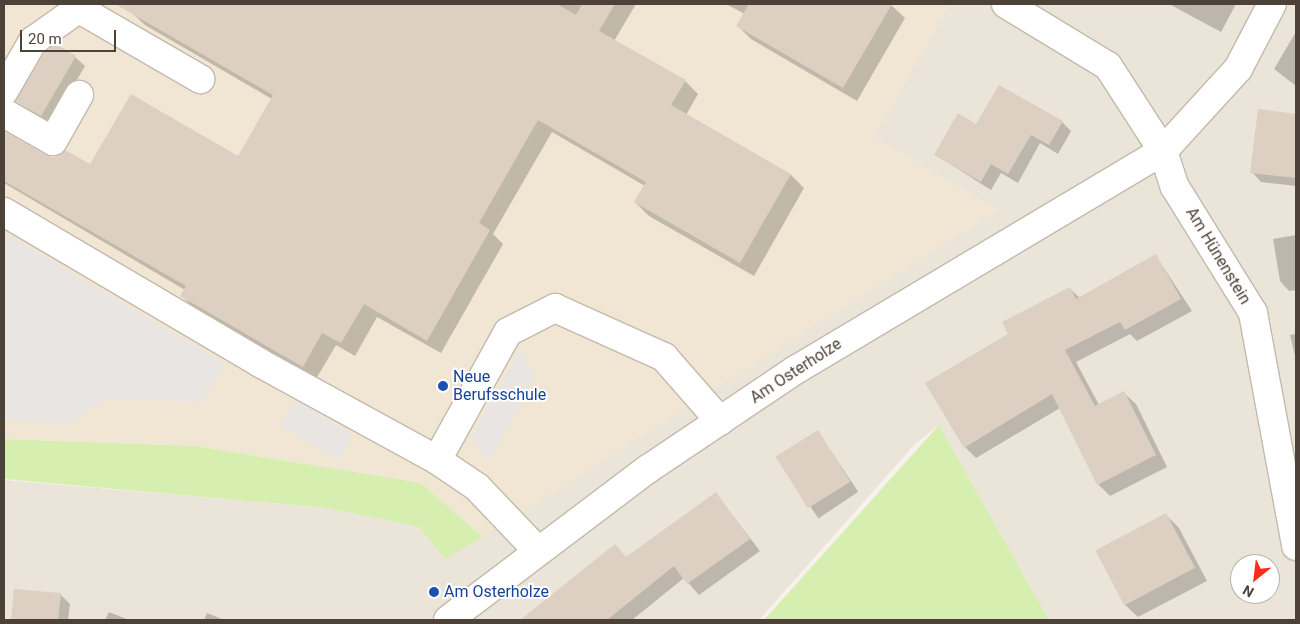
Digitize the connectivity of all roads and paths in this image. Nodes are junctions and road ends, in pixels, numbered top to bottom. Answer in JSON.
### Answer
{"nodes":[{"id":1,"x":1006,"y":4,"type":"edge"},
{"id":2,"x":1272,"y":4,"type":"edge"},
{"id":3,"x":83,"y":7,"type":"edge"},
{"id":4,"x":200,"y":79,"type":"dead end"},
{"id":5,"x":4,"y":91,"type":"edge"},
{"id":6,"x":79,"y":95,"type":"dead end"},
{"id":7,"x":4,"y":113,"type":"edge"},
{"id":8,"x":1163,"y":151,"type":"junction"},
{"id":9,"x":4,"y":212,"type":"edge"},
{"id":10,"x":720,"y":421,"type":"junction"},
{"id":11,"x":437,"y":460,"type":"junction"},
{"id":12,"x":1296,"y":546,"type":"edge"},
{"id":13,"x":538,"y":550,"type":"junction"},
{"id":14,"x":456,"y":618,"type":"edge"}],
"edges":[{"from":1,"to":8,"type":"street","name":"Am Hünenstein"},
{"from":2,"to":8,"type":"street"},
{"from":3,"to":4,"type":"street"},
{"from":3,"to":5,"type":"street"},
{"from":6,"to":7,"type":"street"},
{"from":8,"to":10,"type":"street","name":"Am Osterholze"},
{"from":8,"to":12,"type":"street","name":"Am Hünenstein"},
{"from":9,"to":11,"type":"street"},
{"from":10,"to":11,"type":"street"},
{"from":10,"to":13,"type":"street","name":"Am Osterholze"},
{"from":11,"to":13,"type":"street"},
{"from":13,"to":14,"type":"street","name":"Am Osterholze"}]}
